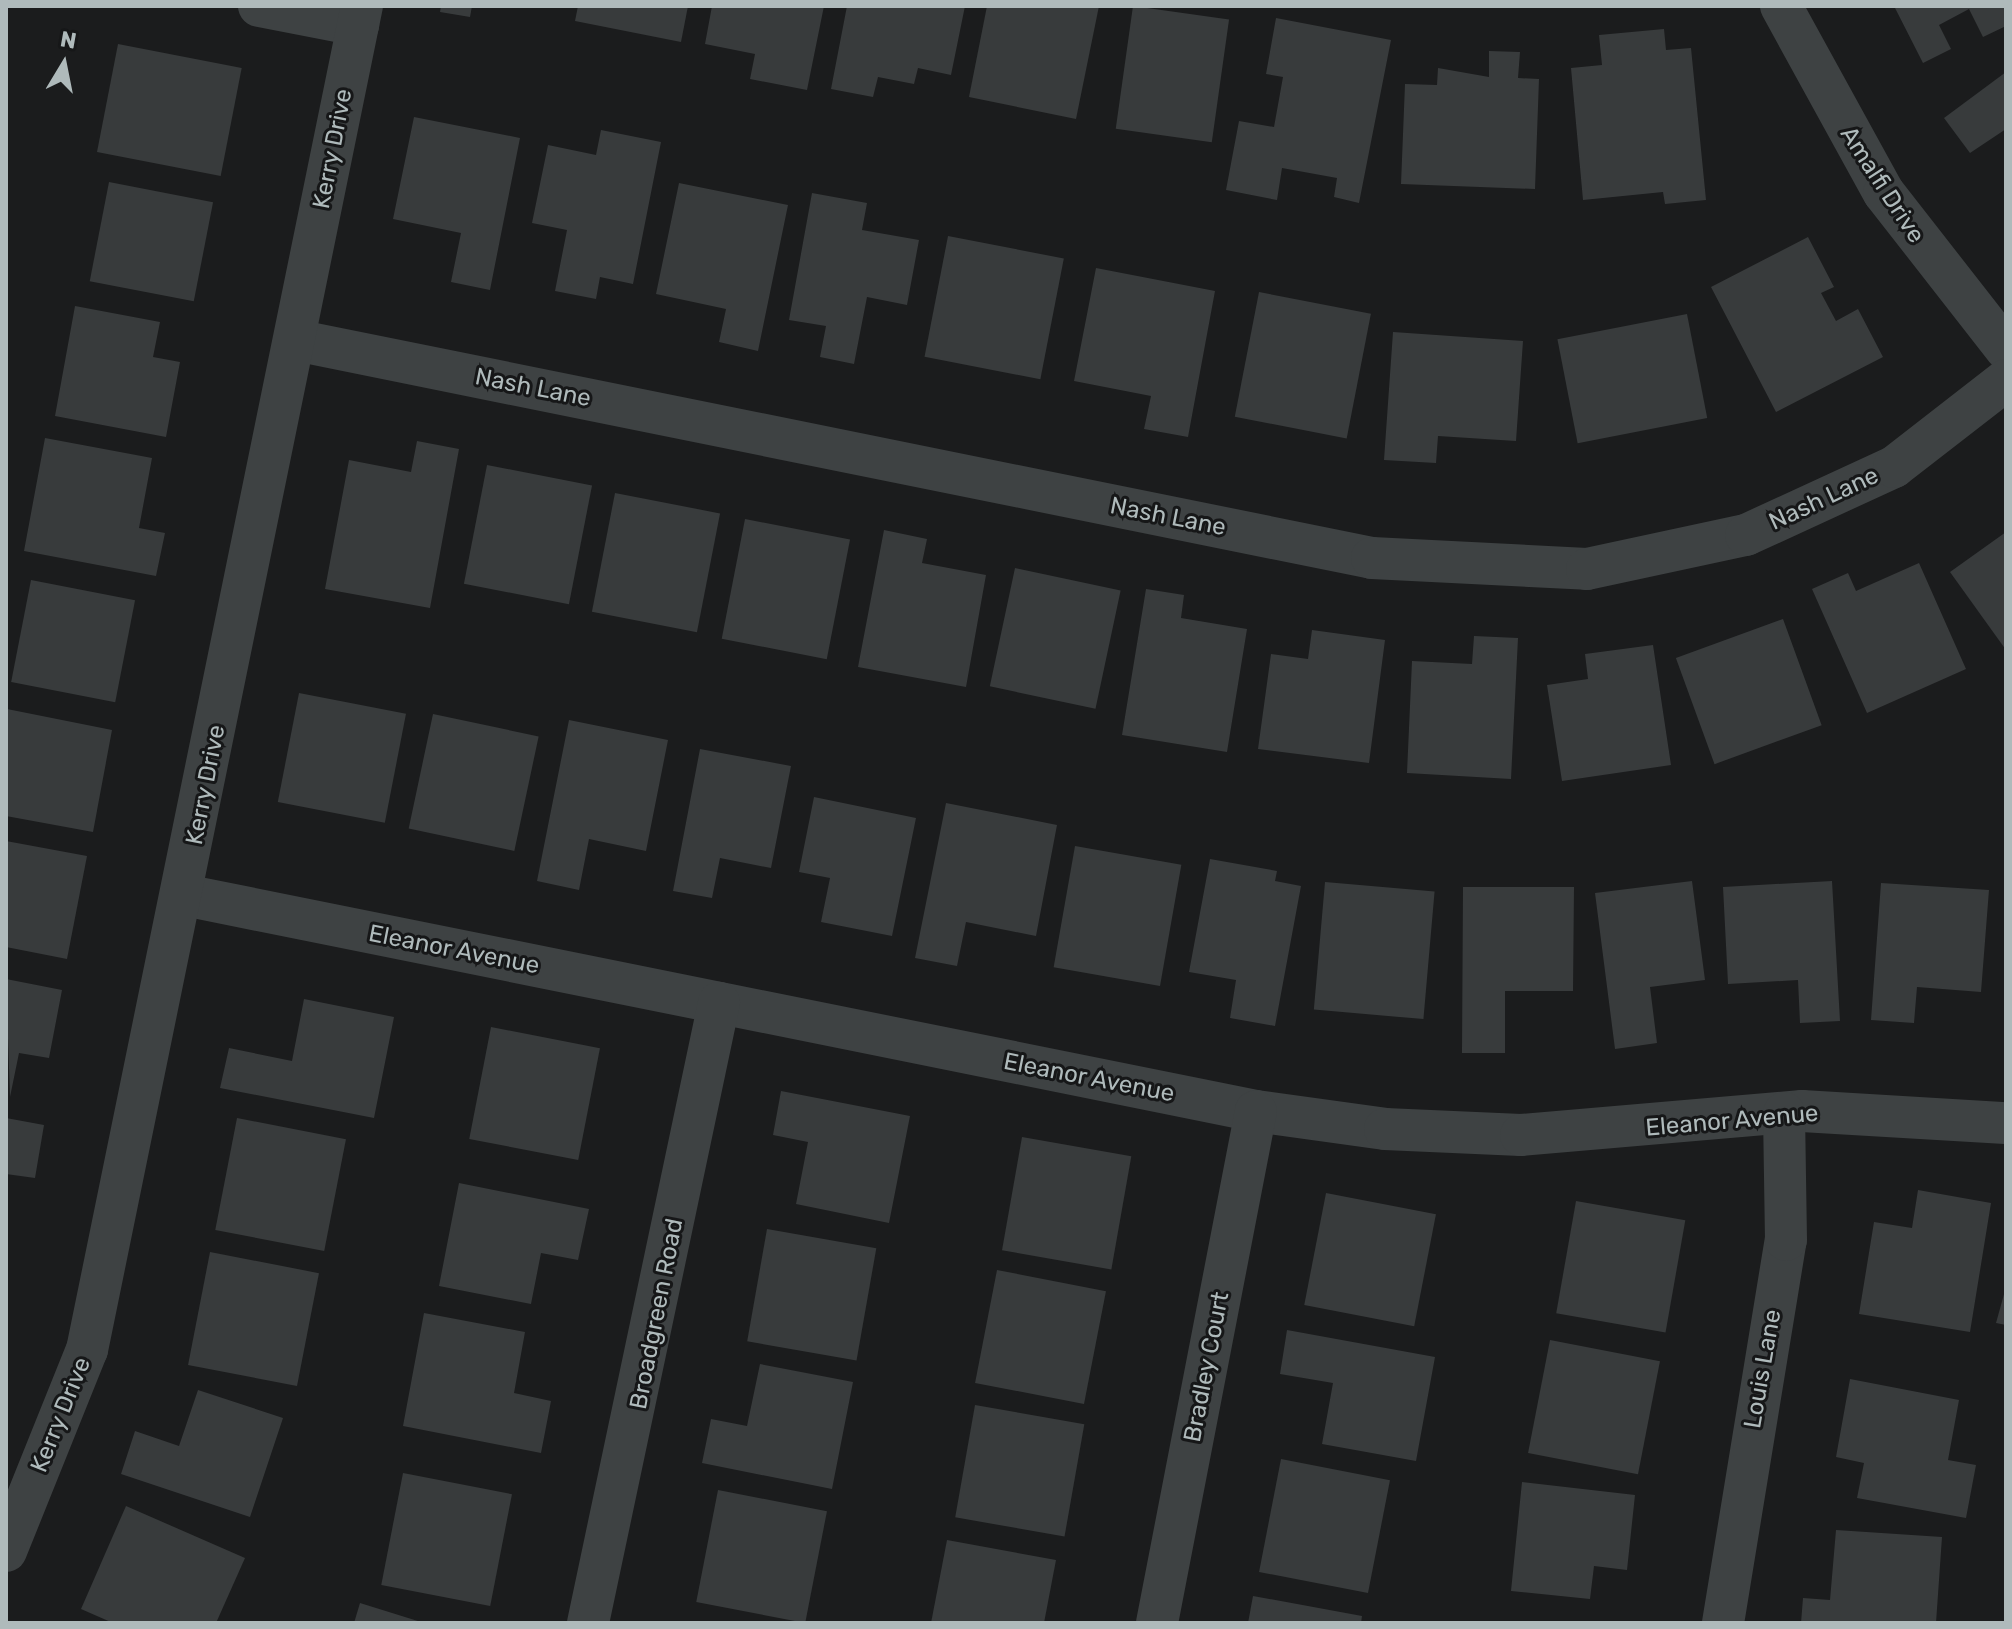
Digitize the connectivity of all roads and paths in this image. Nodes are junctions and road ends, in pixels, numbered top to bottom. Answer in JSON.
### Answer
{"nodes":[{"id":1,"x":259,"y":6,"type":"edge"},
{"id":2,"x":1781,"y":6,"type":"edge"},
{"id":3,"x":360,"y":16,"type":"edge"},
{"id":4,"x":295,"y":340,"type":"junction"},
{"id":5,"x":2006,"y":349,"type":"edge"},
{"id":6,"x":2006,"y":380,"type":"edge"},
{"id":7,"x":184,"y":895,"type":"junction"},
{"id":8,"x":719,"y":1003,"type":"junction"},
{"id":9,"x":1256,"y":1111,"type":"junction"},
{"id":10,"x":1784,"y":1113,"type":"junction"},
{"id":11,"x":2006,"y":1123,"type":"edge"},
{"id":12,"x":6,"y":1551,"type":"edge"},
{"id":13,"x":588,"y":1623,"type":"edge"},
{"id":14,"x":1157,"y":1623,"type":"edge"},
{"id":15,"x":1723,"y":1623,"type":"edge"}],
"edges":[{"from":1,"to":3,"type":"street"},
{"from":2,"to":5,"type":"street","name":"Amalfi Drive"},
{"from":3,"to":4,"type":"street","name":"Kerry Drive"},
{"from":4,"to":6,"type":"street","name":"Nash Lane"},
{"from":4,"to":7,"type":"street","name":"Kerry Drive"},
{"from":7,"to":8,"type":"street","name":"Eleanor Avenue"},
{"from":7,"to":12,"type":"street","name":"Kerry Drive"},
{"from":8,"to":9,"type":"street","name":"Eleanor Avenue"},
{"from":8,"to":13,"type":"street","name":"Broadgreen Road"},
{"from":9,"to":10,"type":"street","name":"Eleanor Avenue"},
{"from":9,"to":14,"type":"street","name":"Bradley Court"},
{"from":10,"to":11,"type":"street","name":"Eleanor Avenue"},
{"from":10,"to":15,"type":"street","name":"Louis Lane"}]}
